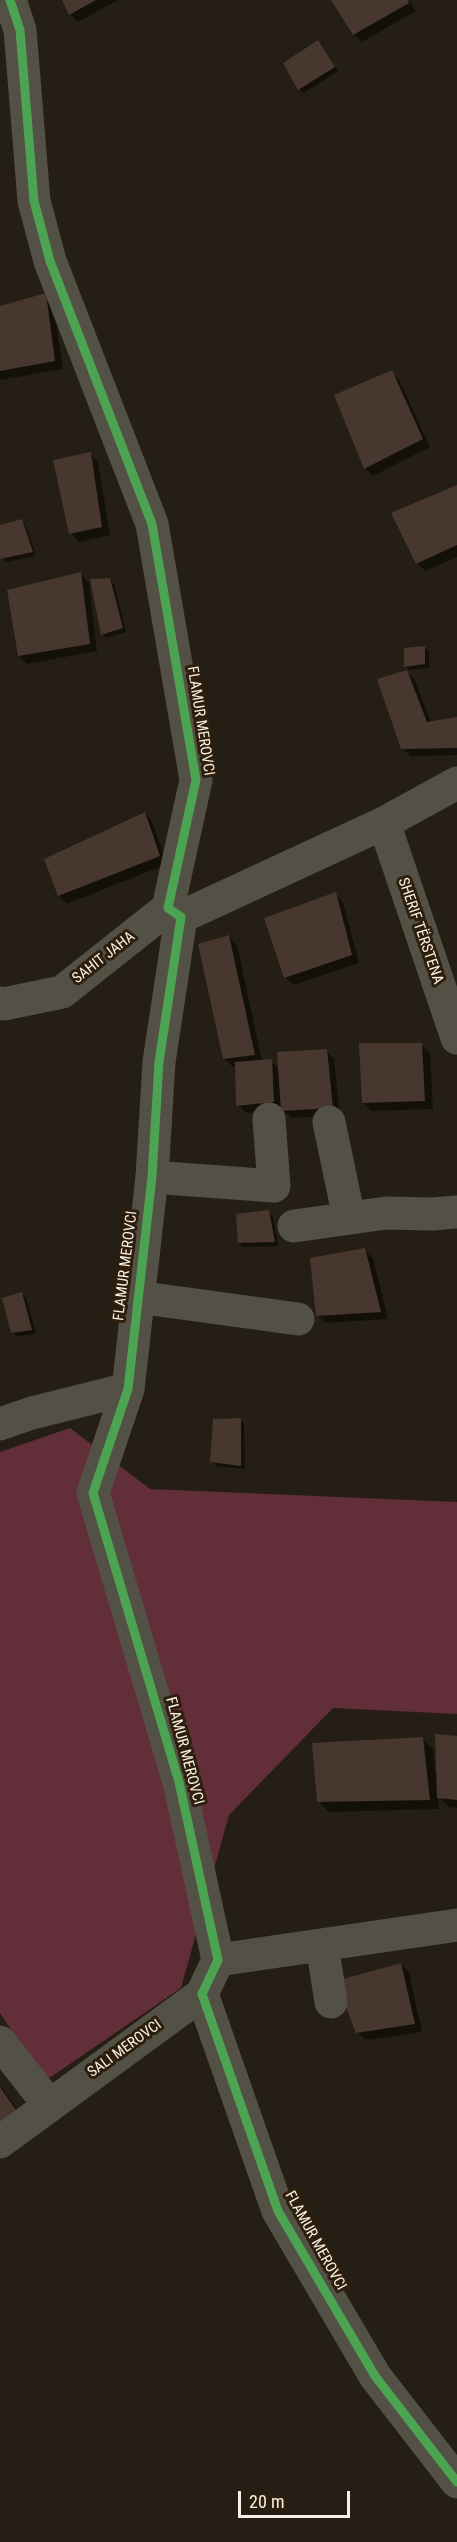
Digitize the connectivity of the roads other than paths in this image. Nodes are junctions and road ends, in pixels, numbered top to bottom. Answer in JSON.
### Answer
{"nodes":[{"id":1,"x":10,"y":0,"type":"edge"},
{"id":2,"x":457,"y":783,"type":"edge"},
{"id":3,"x":384,"y":823,"type":"junction"},
{"id":4,"x":175,"y":913,"type":"junction"},
{"id":5,"x":1,"y":1005,"type":"edge"},
{"id":6,"x":457,"y":1038,"type":"edge"},
{"id":7,"x":269,"y":1119,"type":"dead end"},
{"id":8,"x":328,"y":1122,"type":"dead end"},
{"id":9,"x":152,"y":1177,"type":"junction"},
{"id":10,"x":457,"y":1212,"type":"edge"},
{"id":11,"x":349,"y":1218,"type":"junction"},
{"id":12,"x":294,"y":1226,"type":"dead end"},
{"id":13,"x":137,"y":1297,"type":"junction"},
{"id":14,"x":298,"y":1319,"type":"dead end"},
{"id":15,"x":128,"y":1389,"type":"junction"},
{"id":16,"x":0,"y":1424,"type":"edge"},
{"id":17,"x":457,"y":1925,"type":"edge"},
{"id":18,"x":322,"y":1945,"type":"junction"},
{"id":19,"x":218,"y":1960,"type":"junction"},
{"id":20,"x":202,"y":1994,"type":"junction"},
{"id":21,"x":331,"y":2002,"type":"dead end"},
{"id":22,"x":0,"y":2042,"type":"edge"},
{"id":23,"x":49,"y":2105,"type":"junction"},
{"id":24,"x":0,"y":2142,"type":"edge"},
{"id":25,"x":457,"y":2482,"type":"edge"}],
"edges":[{"from":1,"to":4,"type":"street","name":"FLAMUR MEROVCI"},
{"from":2,"to":3,"type":"street"},
{"from":3,"to":4,"type":"street"},
{"from":3,"to":6,"type":"street","name":"SHERIF TËRSTENA"},
{"from":4,"to":5,"type":"street","name":"SAHIT JAHA"},
{"from":4,"to":9,"type":"street","name":"FLAMUR MEROVCI"},
{"from":7,"to":9,"type":"street"},
{"from":8,"to":11,"type":"street"},
{"from":9,"to":13,"type":"street","name":"FLAMUR MEROVCI"},
{"from":10,"to":11,"type":"street"},
{"from":11,"to":12,"type":"street"},
{"from":13,"to":14,"type":"street"},
{"from":13,"to":15,"type":"street","name":"FLAMUR MEROVCI"},
{"from":15,"to":16,"type":"street"},
{"from":15,"to":19,"type":"street","name":"FLAMUR MEROVCI"},
{"from":17,"to":18,"type":"street"},
{"from":18,"to":19,"type":"street"},
{"from":18,"to":21,"type":"street"},
{"from":19,"to":20,"type":"street"},
{"from":20,"to":23,"type":"street","name":"SALI MEROVCI"},
{"from":20,"to":25,"type":"street","name":"FLAMUR MEROVCI"},
{"from":22,"to":23,"type":"street"},
{"from":23,"to":24,"type":"street","name":"SALI MEROVCI"}]}
